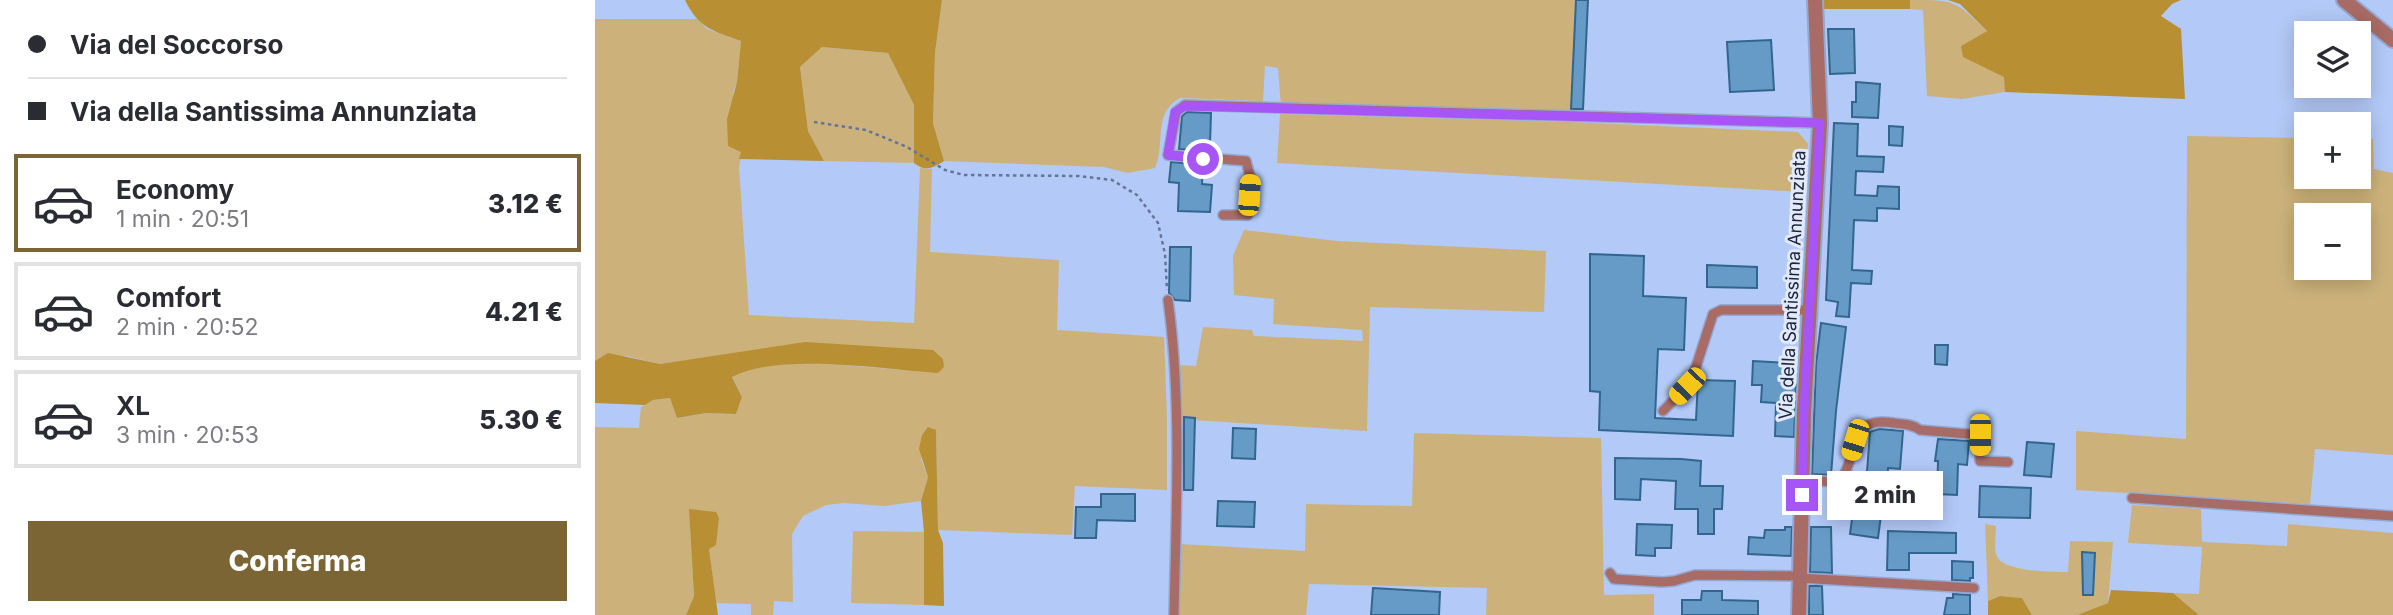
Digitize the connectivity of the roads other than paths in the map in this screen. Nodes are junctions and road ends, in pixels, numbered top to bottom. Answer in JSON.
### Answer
{"nodes":[{"id":1,"x":1815,"y":0,"type":"edge"},
{"id":2,"x":2344,"y":0,"type":"edge"},
{"id":3,"x":2393,"y":40,"type":"edge"},
{"id":4,"x":1820,"y":123,"type":"junction"},
{"id":5,"x":1223,"y":215,"type":"dead end"},
{"id":6,"x":1168,"y":300,"type":"road end"},
{"id":7,"x":1810,"y":310,"type":"junction"},
{"id":8,"x":1663,"y":411,"type":"dead end"},
{"id":9,"x":2008,"y":463,"type":"dead end"},
{"id":10,"x":1803,"y":480,"type":"junction"},
{"id":11,"x":2132,"y":498,"type":"dead end"},
{"id":12,"x":2393,"y":516,"type":"edge"},
{"id":13,"x":1609,"y":573,"type":"dead end"},
{"id":14,"x":1799,"y":577,"type":"junction"},
{"id":15,"x":1974,"y":588,"type":"dead end"},
{"id":16,"x":1174,"y":615,"type":"edge"},
{"id":17,"x":1798,"y":615,"type":"edge"}],
"edges":[{"from":1,"to":4,"type":"street","name":"Via della Santissima Annunziata"},
{"from":2,"to":3,"type":"street"},
{"from":4,"to":5,"type":"lane"},
{"from":4,"to":7,"type":"street","name":"Via della Santissima Annunziata"},
{"from":6,"to":16,"type":"lane"},
{"from":7,"to":8,"type":"lane"},
{"from":7,"to":10,"type":"street","name":"Via della Santissima Annunziata"},
{"from":9,"to":10,"type":"lane"},
{"from":10,"to":14,"type":"street","name":"Via della Santissima Annunziata"},
{"from":11,"to":12,"type":"lane"},
{"from":13,"to":14,"type":"lane"},
{"from":14,"to":15,"type":"lane"},
{"from":14,"to":17,"type":"street","name":"Via della Santissima Annunziata"}]}
